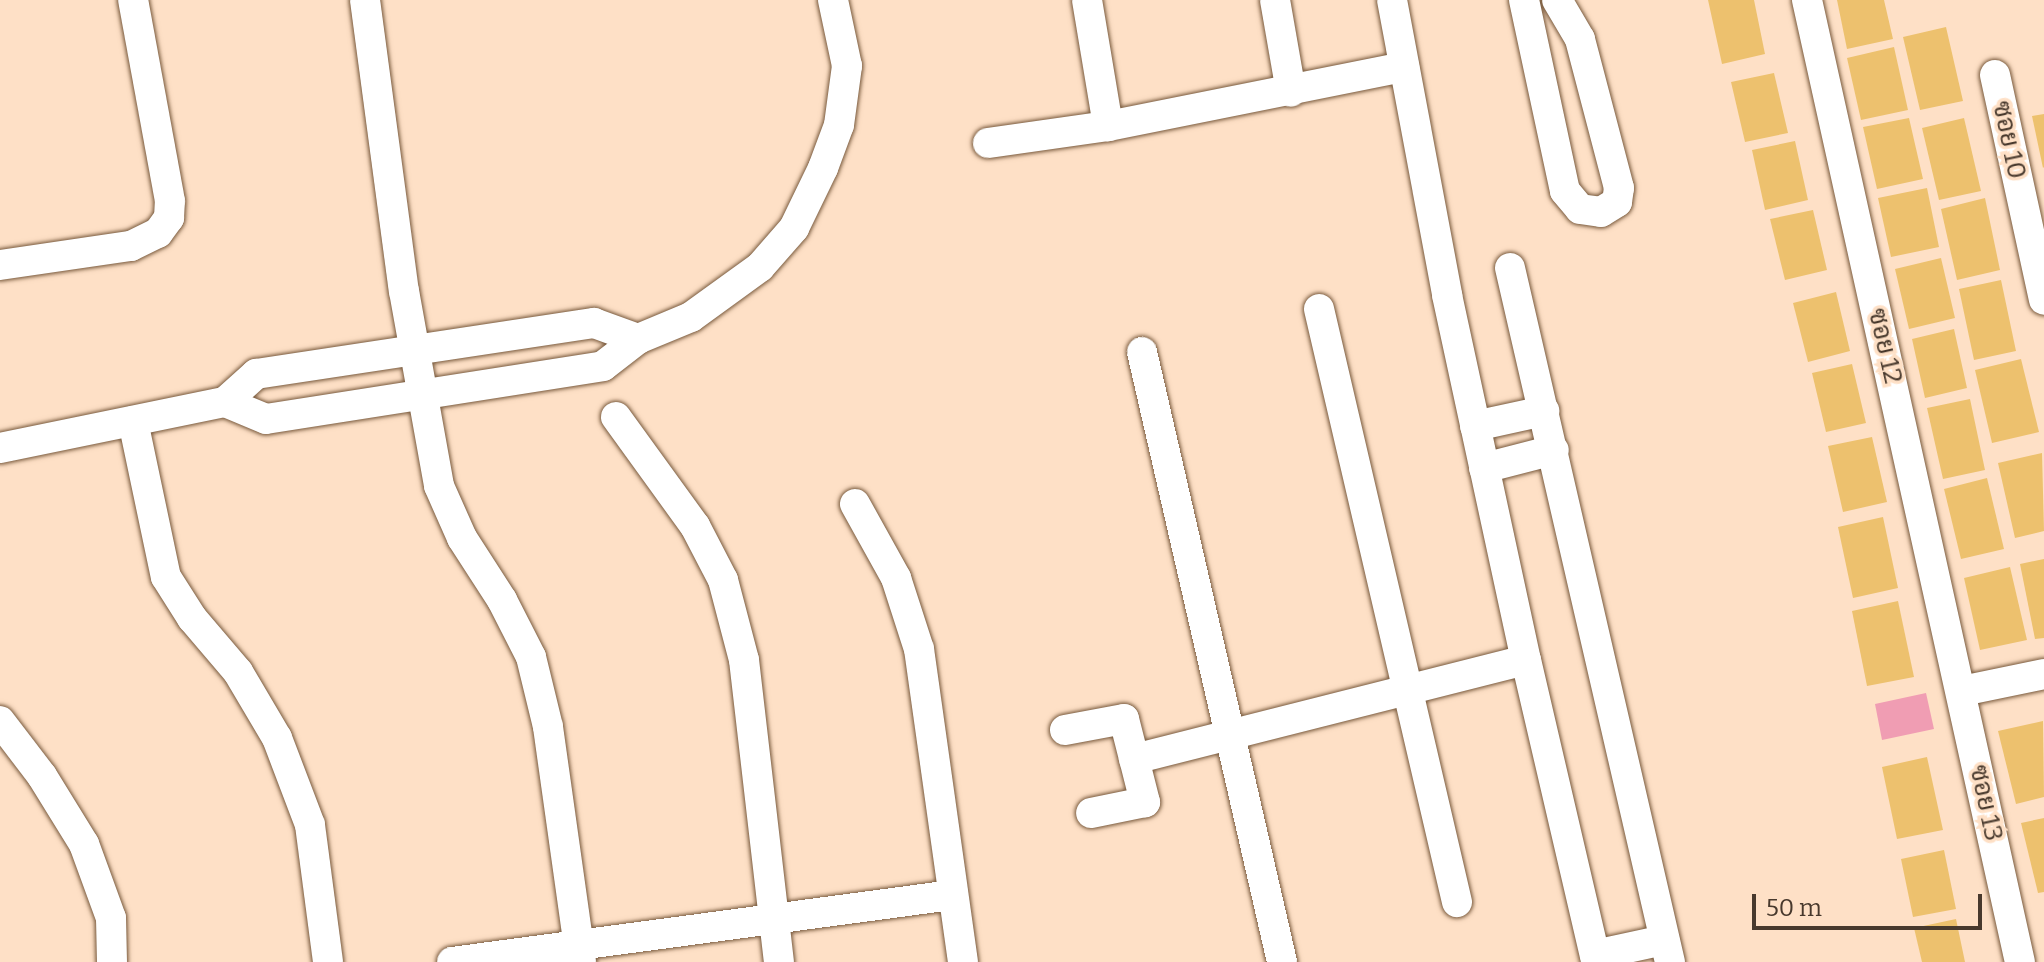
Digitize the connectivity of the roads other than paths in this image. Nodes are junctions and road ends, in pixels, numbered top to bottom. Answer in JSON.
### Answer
{"nodes":[{"id":1,"x":133,"y":0,"type":"edge"},
{"id":2,"x":365,"y":0,"type":"edge"},
{"id":3,"x":833,"y":0,"type":"edge"},
{"id":4,"x":1087,"y":0,"type":"edge"},
{"id":5,"x":1275,"y":0,"type":"edge"},
{"id":6,"x":1392,"y":0,"type":"edge"},
{"id":7,"x":1524,"y":0,"type":"edge"},
{"id":8,"x":1557,"y":0,"type":"edge"},
{"id":9,"x":1807,"y":0,"type":"edge"},
{"id":10,"x":1404,"y":67,"type":"junction"},
{"id":11,"x":1995,"y":75,"type":"dead end"},
{"id":12,"x":1291,"y":92,"type":"junction"},
{"id":13,"x":1108,"y":126,"type":"junction"},
{"id":14,"x":988,"y":143,"type":"dead end"},
{"id":15,"x":0,"y":265,"type":"edge"},
{"id":16,"x":1510,"y":268,"type":"dead end"},
{"id":17,"x":2044,"y":300,"type":"edge"},
{"id":18,"x":1319,"y":309,"type":"dead end"},
{"id":19,"x":638,"y":339,"type":"junction"},
{"id":20,"x":414,"y":350,"type":"junction"},
{"id":21,"x":1142,"y":352,"type":"dead end"},
{"id":22,"x":422,"y":395,"type":"junction"},
{"id":23,"x":225,"y":402,"type":"junction"},
{"id":24,"x":1544,"y":411,"type":"junction"},
{"id":25,"x":616,"y":417,"type":"dead end"},
{"id":26,"x":133,"y":421,"type":"junction"},
{"id":27,"x":1475,"y":426,"type":"junction"},
{"id":28,"x":0,"y":448,"type":"edge"},
{"id":29,"x":1554,"y":450,"type":"junction"},
{"id":30,"x":1484,"y":468,"type":"junction"},
{"id":31,"x":855,"y":504,"type":"dead end"},
{"id":32,"x":1526,"y":660,"type":"junction"},
{"id":33,"x":2044,"y":674,"type":"edge"},
{"id":34,"x":1408,"y":691,"type":"junction"},
{"id":35,"x":1962,"y":691,"type":"junction"},
{"id":36,"x":0,"y":721,"type":"edge"},
{"id":37,"x":1065,"y":730,"type":"dead end"},
{"id":38,"x":1228,"y":736,"type":"junction"},
{"id":39,"x":1134,"y":759,"type":"junction"},
{"id":40,"x":1091,"y":813,"type":"dead end"},
{"id":41,"x":952,"y":895,"type":"junction"},
{"id":42,"x":1457,"y":902,"type":"dead end"},
{"id":43,"x":772,"y":922,"type":"junction"},
{"id":44,"x":1667,"y":951,"type":"edge"},
{"id":45,"x":580,"y":953,"type":"edge"},
{"id":46,"x":1595,"y":959,"type":"edge"},
{"id":47,"x":112,"y":962,"type":"edge"},
{"id":48,"x":328,"y":962,"type":"edge"},
{"id":49,"x":452,"y":962,"type":"edge"},
{"id":50,"x":779,"y":962,"type":"edge"},
{"id":51,"x":963,"y":962,"type":"edge"},
{"id":52,"x":1282,"y":962,"type":"edge"},
{"id":53,"x":2020,"y":962,"type":"edge"}],
"edges":[{"from":1,"to":15,"type":"street"},
{"from":2,"to":20,"type":"street"},
{"from":3,"to":19,"type":"street"},
{"from":4,"to":13,"type":"street"},
{"from":5,"to":12,"type":"street"},
{"from":6,"to":10,"type":"street"},
{"from":7,"to":8,"type":"street"},
{"from":9,"to":35,"type":"street","name":"ซอย 12"},
{"from":10,"to":12,"type":"street"},
{"from":10,"to":27,"type":"street"},
{"from":11,"to":17,"type":"street","name":"ซอย 10"},
{"from":12,"to":13,"type":"street"},
{"from":13,"to":14,"type":"street"},
{"from":16,"to":24,"type":"street"},
{"from":18,"to":34,"type":"street"},
{"from":19,"to":20,"type":"street"},
{"from":19,"to":22,"type":"street"},
{"from":20,"to":22,"type":"street"},
{"from":20,"to":23,"type":"street"},
{"from":21,"to":38,"type":"street"},
{"from":22,"to":23,"type":"street"},
{"from":22,"to":45,"type":"street"},
{"from":23,"to":26,"type":"street"},
{"from":24,"to":27,"type":"street"},
{"from":24,"to":29,"type":"street"},
{"from":25,"to":43,"type":"street"},
{"from":26,"to":28,"type":"street"},
{"from":26,"to":48,"type":"street"},
{"from":27,"to":30,"type":"street"},
{"from":29,"to":30,"type":"street"},
{"from":29,"to":44,"type":"street"},
{"from":30,"to":32,"type":"street"},
{"from":31,"to":41,"type":"street"},
{"from":32,"to":34,"type":"street"},
{"from":32,"to":46,"type":"street"},
{"from":33,"to":35,"type":"street"},
{"from":34,"to":38,"type":"street"},
{"from":34,"to":42,"type":"street"},
{"from":35,"to":53,"type":"street","name":"ซอย 13"},
{"from":36,"to":47,"type":"street"},
{"from":37,"to":39,"type":"street"},
{"from":38,"to":39,"type":"street"},
{"from":38,"to":52,"type":"street"},
{"from":39,"to":40,"type":"street"},
{"from":41,"to":43,"type":"street"},
{"from":41,"to":51,"type":"street"},
{"from":43,"to":45,"type":"street"},
{"from":43,"to":50,"type":"street"},
{"from":44,"to":46,"type":"street"},
{"from":45,"to":49,"type":"street"}]}
